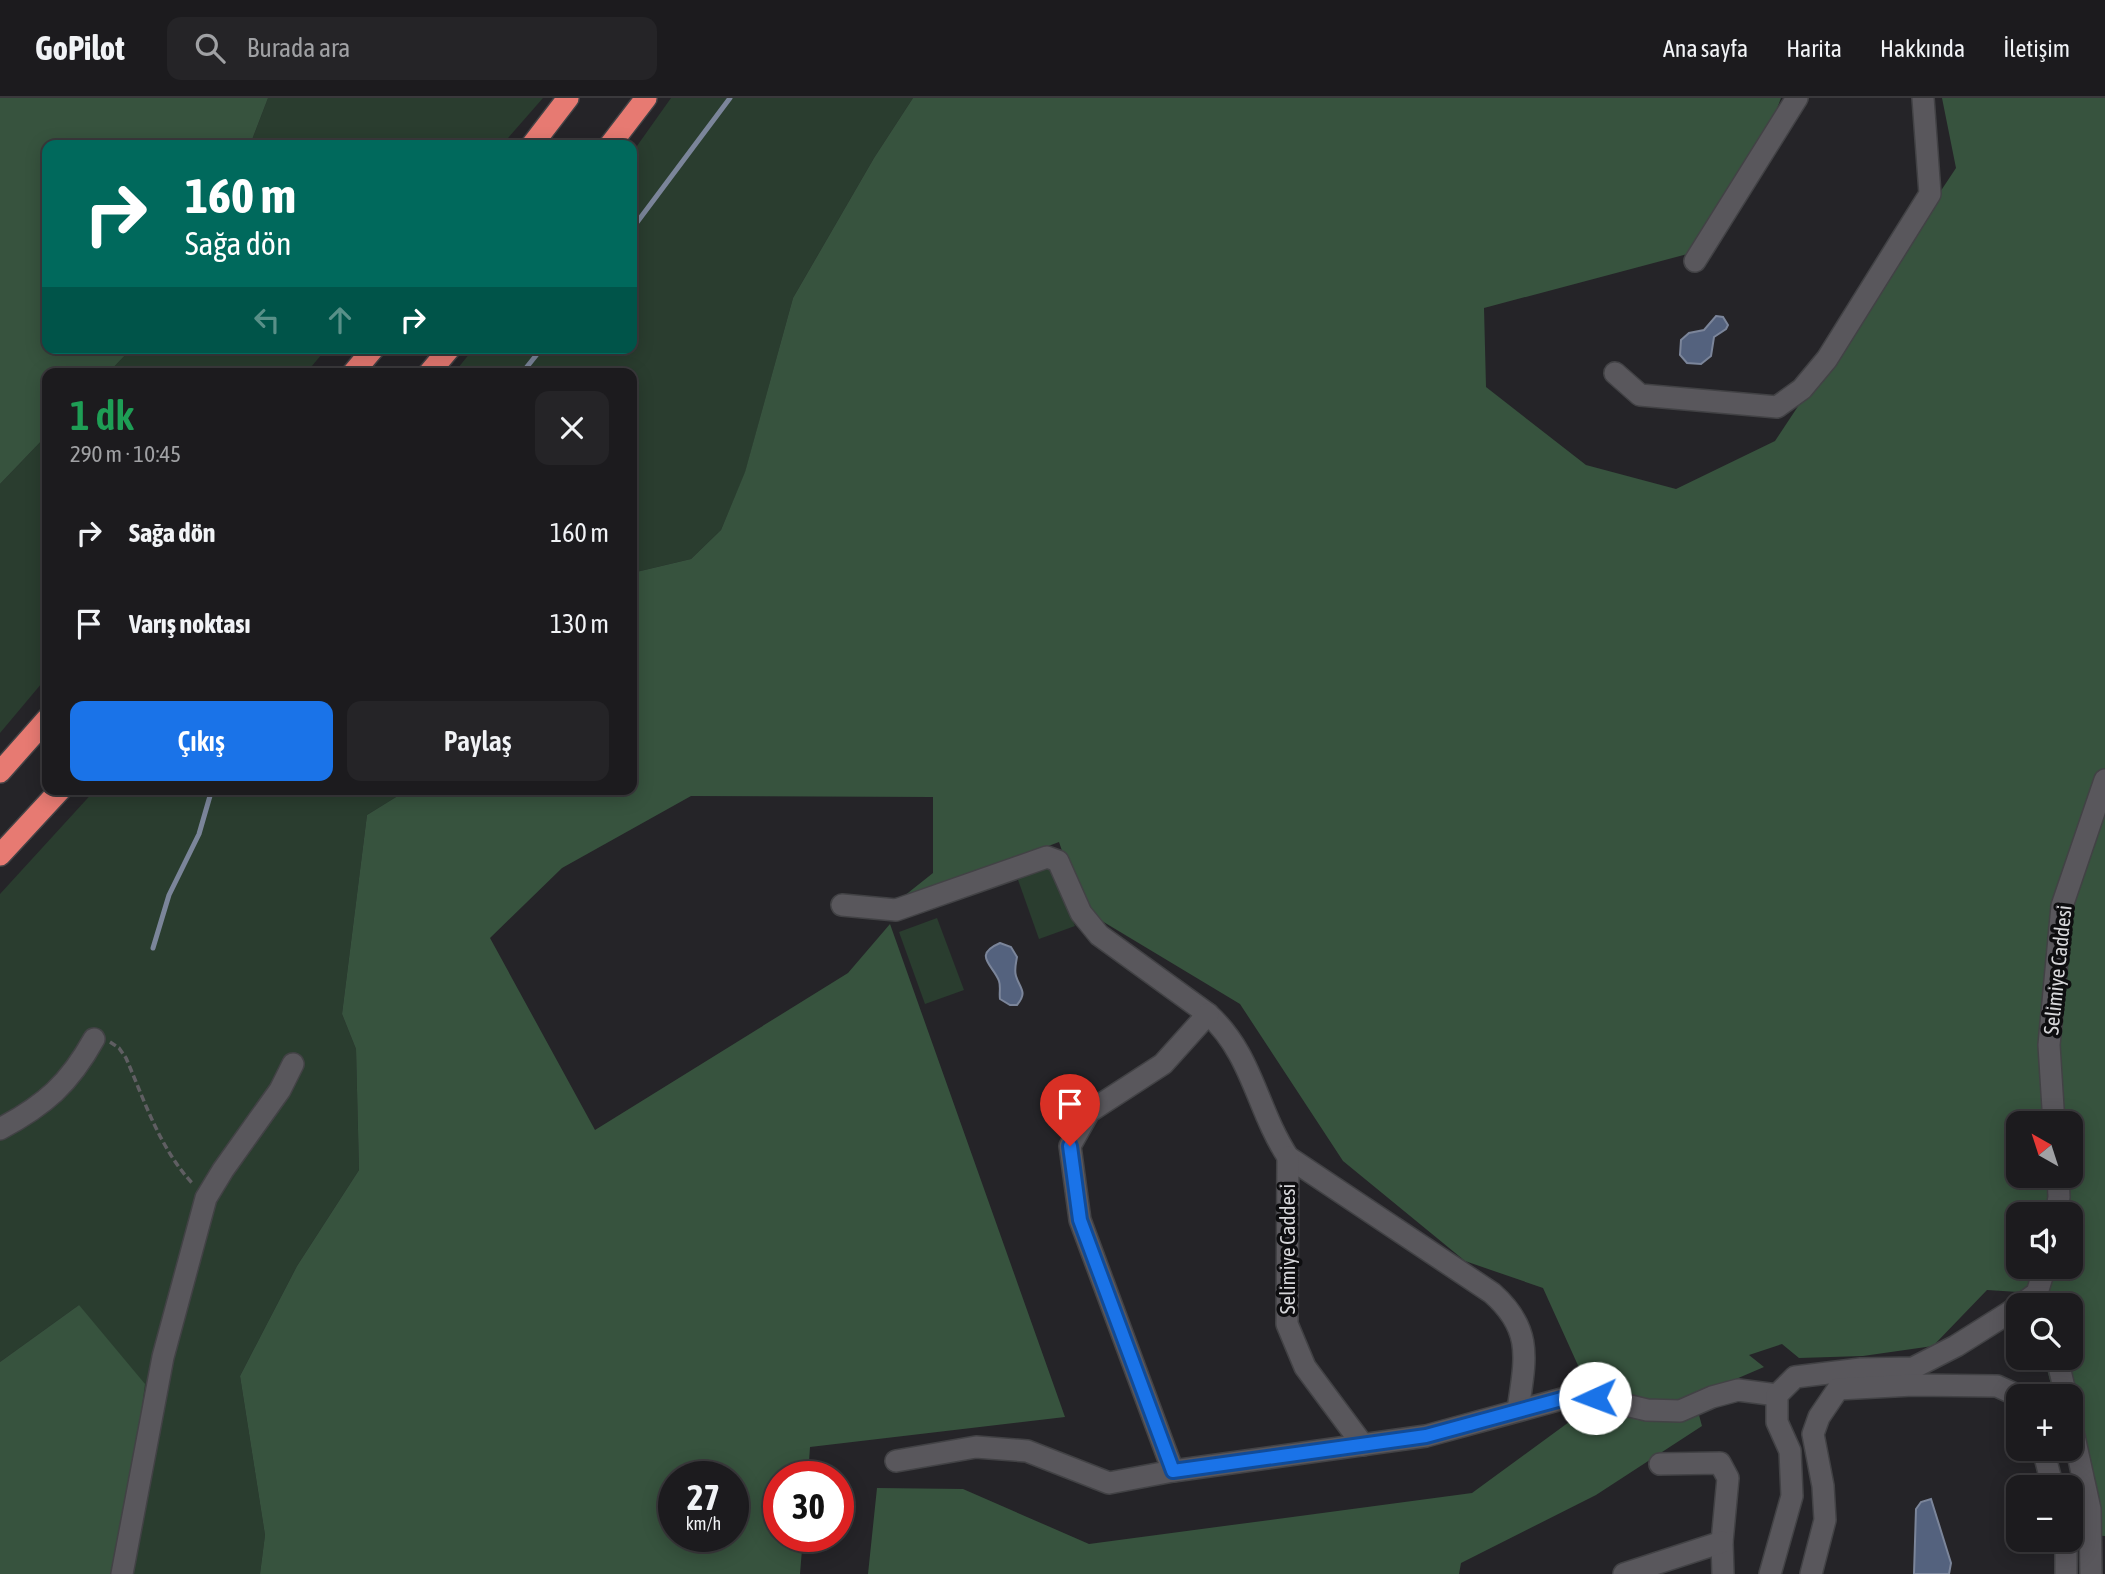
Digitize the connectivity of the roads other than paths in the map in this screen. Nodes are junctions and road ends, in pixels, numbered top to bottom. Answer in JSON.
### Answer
{"nodes":[{"id":1,"x":568,"y":98,"type":"edge"},
{"id":2,"x":646,"y":98,"type":"edge"},
{"id":3,"x":1797,"y":98,"type":"edge"},
{"id":4,"x":1923,"y":98,"type":"edge"},
{"id":5,"x":536,"y":140,"type":"edge"},
{"id":6,"x":614,"y":140,"type":"edge"},
{"id":7,"x":1695,"y":261,"type":"dead end"},
{"id":8,"x":369,"y":354,"type":"edge"},
{"id":9,"x":445,"y":354,"type":"edge"},
{"id":10,"x":357,"y":368,"type":"edge"},
{"id":11,"x":433,"y":368,"type":"edge"},
{"id":12,"x":1615,"y":373,"type":"dead end"},
{"id":13,"x":42,"y":725,"type":"edge"},
{"id":14,"x":0,"y":772,"type":"edge"},
{"id":15,"x":2105,"y":780,"type":"edge"},
{"id":16,"x":55,"y":795,"type":"edge"},
{"id":17,"x":0,"y":855,"type":"edge"},
{"id":18,"x":842,"y":905,"type":"dead end"},
{"id":19,"x":1208,"y":1014,"type":"junction"},
{"id":20,"x":94,"y":1039,"type":"road end"},
{"id":21,"x":293,"y":1064,"type":"dead end"},
{"id":22,"x":2053,"y":1111,"type":"edge"},
{"id":23,"x":0,"y":1129,"type":"edge"},
{"id":24,"x":1288,"y":1157,"type":"junction"},
{"id":25,"x":2006,"y":1317,"type":"edge"},
{"id":26,"x":2006,"y":1390,"type":"edge"},
{"id":27,"x":1777,"y":1395,"type":"junction"},
{"id":28,"x":1518,"y":1410,"type":"junction"},
{"id":29,"x":1363,"y":1444,"type":"junction"},
{"id":30,"x":896,"y":1461,"type":"dead end"},
{"id":31,"x":2079,"y":1461,"type":"edge"},
{"id":32,"x":1660,"y":1464,"type":"dead end"},
{"id":33,"x":1173,"y":1471,"type":"junction"},
{"id":34,"x":1722,"y":1542,"type":"junction"},
{"id":35,"x":2066,"y":1552,"type":"edge"},
{"id":36,"x":122,"y":1574,"type":"edge"},
{"id":37,"x":1624,"y":1574,"type":"edge"},
{"id":38,"x":1723,"y":1574,"type":"edge"},
{"id":39,"x":1770,"y":1574,"type":"edge"},
{"id":40,"x":1811,"y":1574,"type":"edge"},
{"id":41,"x":2066,"y":1574,"type":"edge"},
{"id":42,"x":2091,"y":1574,"type":"edge"}],
"edges":[{"from":1,"to":5,"type":"highway"},
{"from":2,"to":6,"type":"highway"},
{"from":3,"to":7,"type":"street"},
{"from":4,"to":12,"type":"street"},
{"from":8,"to":10,"type":"highway"},
{"from":9,"to":11,"type":"highway"},
{"from":13,"to":14,"type":"highway"},
{"from":15,"to":22,"type":"street","name":"Selimiye Caddesi"},
{"from":16,"to":17,"type":"highway"},
{"from":18,"to":19,"type":"street"},
{"from":19,"to":24,"type":"street"},
{"from":19,"to":33,"type":"street"},
{"from":20,"to":23,"type":"street"},
{"from":21,"to":36,"type":"street"},
{"from":24,"to":28,"type":"street"},
{"from":24,"to":29,"type":"street","name":"Selimiye Caddesi"},
{"from":25,"to":27,"type":"street"},
{"from":26,"to":40,"type":"street"},
{"from":27,"to":28,"type":"street"},
{"from":27,"to":39,"type":"street"},
{"from":28,"to":29,"type":"street"},
{"from":29,"to":33,"type":"street"},
{"from":30,"to":33,"type":"street"},
{"from":31,"to":42,"type":"street"},
{"from":32,"to":34,"type":"street"},
{"from":34,"to":37,"type":"street"},
{"from":34,"to":38,"type":"street"},
{"from":35,"to":41,"type":"street"}]}
